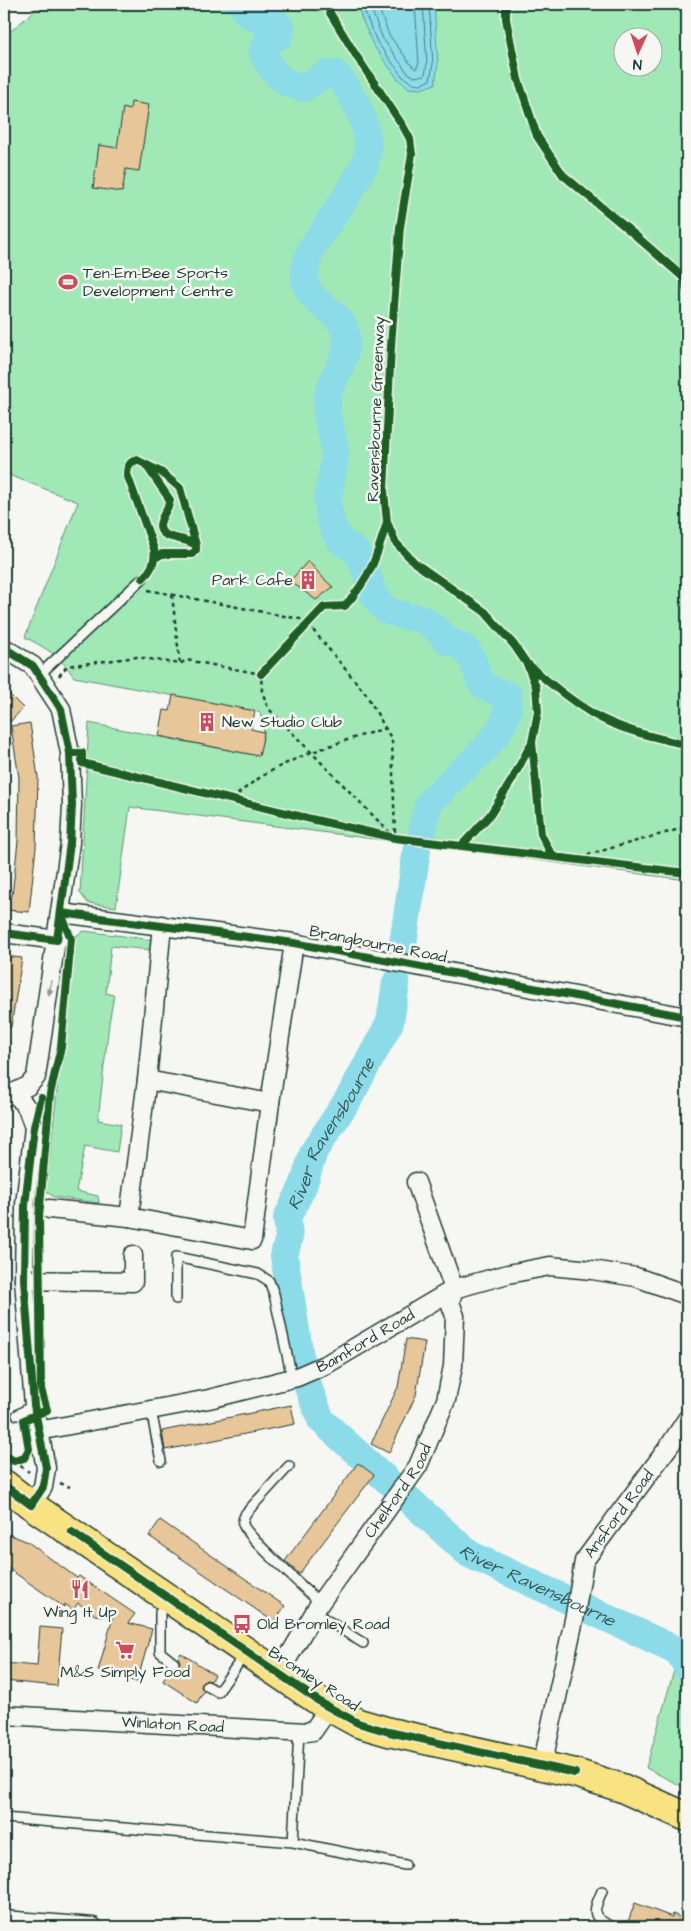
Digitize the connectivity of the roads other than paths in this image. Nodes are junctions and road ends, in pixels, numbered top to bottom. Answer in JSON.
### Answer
{"nodes":[{"id":1,"x":143,"y":578,"type":"road end"},
{"id":2,"x":4,"y":648,"type":"edge"},
{"id":3,"x":44,"y":682,"type":"junction"},
{"id":4,"x":61,"y":913,"type":"junction"},
{"id":5,"x":162,"y":925,"type":"junction"},
{"id":6,"x":4,"y":933,"type":"edge"},
{"id":7,"x":57,"y":940,"type":"junction"},
{"id":8,"x":294,"y":943,"type":"junction"},
{"id":9,"x":687,"y":1018,"type":"edge"},
{"id":10,"x":147,"y":1080,"type":"junction"},
{"id":11,"x":10,"y":1095,"type":"edge"},
{"id":12,"x":270,"y":1103,"type":"junction"},
{"id":13,"x":416,"y":1182,"type":"dead end"},
{"id":14,"x":49,"y":1209,"type":"dead end"},
{"id":15,"x":129,"y":1217,"type":"junction"},
{"id":16,"x":133,"y":1255,"type":"dead end"},
{"id":17,"x":24,"y":1280,"type":"junction"},
{"id":18,"x":454,"y":1289,"type":"junction"},
{"id":19,"x":687,"y":1295,"type":"edge"},
{"id":20,"x":176,"y":1299,"type":"dead end"},
{"id":21,"x":294,"y":1378,"type":"junction"},
{"id":22,"x":34,"y":1405,"type":"junction"},
{"id":23,"x":151,"y":1410,"type":"junction"},
{"id":24,"x":17,"y":1416,"type":"dead end"},
{"id":25,"x":687,"y":1418,"type":"edge"},
{"id":26,"x":38,"y":1432,"type":"junction"},
{"id":27,"x":161,"y":1461,"type":"dead end"},
{"id":28,"x":289,"y":1466,"type":"dead end"},
{"id":29,"x":4,"y":1484,"type":"edge"},
{"id":30,"x":32,"y":1505,"type":"junction"},
{"id":31,"x":168,"y":1597,"type":"junction"},
{"id":32,"x":317,"y":1607,"type":"junction"},
{"id":33,"x":363,"y":1644,"type":"dead end"},
{"id":34,"x":247,"y":1652,"type":"junction"},
{"id":35,"x":174,"y":1663,"type":"dead end"},
{"id":36,"x":279,"y":1673,"type":"junction"},
{"id":37,"x":208,"y":1686,"type":"dead end"},
{"id":38,"x":329,"y":1708,"type":"junction"},
{"id":39,"x":4,"y":1715,"type":"edge"},
{"id":40,"x":299,"y":1732,"type":"junction"},
{"id":41,"x":542,"y":1766,"type":"junction"},
{"id":42,"x":687,"y":1799,"type":"edge"},
{"id":43,"x":4,"y":1818,"type":"edge"},
{"id":44,"x":293,"y":1842,"type":"junction"},
{"id":45,"x":405,"y":1866,"type":"dead end"},
{"id":46,"x":602,"y":1891,"type":"dead end"},
{"id":47,"x":4,"y":1920,"type":"edge"},
{"id":48,"x":93,"y":1927,"type":"edge"},
{"id":49,"x":613,"y":1927,"type":"edge"}],
"edges":[{"from":1,"to":3,"type":"lane"},
{"from":2,"to":3,"type":"street"},
{"from":3,"to":4,"type":"street"},
{"from":4,"to":5,"type":"street","name":"Brangbourne Road"},
{"from":4,"to":7,"type":"street"},
{"from":5,"to":8,"type":"street","name":"Brangbourne Road"},
{"from":5,"to":10,"type":"street"},
{"from":6,"to":7,"type":"street"},
{"from":7,"to":11,"type":"street","one_way":true},
{"from":8,"to":9,"type":"street","name":"Brangbourne Road"},
{"from":8,"to":12,"type":"street"},
{"from":10,"to":12,"type":"street"},
{"from":10,"to":15,"type":"street"},
{"from":11,"to":17,"type":"street"},
{"from":12,"to":15,"type":"street"},
{"from":13,"to":18,"type":"street","name":"Chelford Road"},
{"from":14,"to":15,"type":"street"},
{"from":16,"to":17,"type":"street"},
{"from":17,"to":22,"type":"street"},
{"from":18,"to":19,"type":"street","name":"Bamford Road"},
{"from":18,"to":21,"type":"street","name":"Bamford Road"},
{"from":18,"to":32,"type":"street","name":"Chelford Road"},
{"from":20,"to":21,"type":"lane"},
{"from":21,"to":23,"type":"street","name":"Bamford Road"},
{"from":22,"to":24,"type":"lane"},
{"from":22,"to":26,"type":"street"},
{"from":23,"to":26,"type":"street","name":"Bamford Road"},
{"from":23,"to":27,"type":"lane"},
{"from":25,"to":41,"type":"street","name":"Ansford Road"},
{"from":26,"to":30,"type":"street"},
{"from":28,"to":32,"type":"lane"},
{"from":29,"to":30,"type":"main road","name":"Bromley Road"},
{"from":30,"to":31,"type":"main road","name":"Bromley Road"},
{"from":31,"to":34,"type":"main road","name":"Bromley Road"},
{"from":31,"to":35,"type":"lane"},
{"from":32,"to":33,"type":"lane"},
{"from":32,"to":36,"type":"street","name":"Chelford Road"},
{"from":34,"to":36,"type":"main road","name":"Bromley Road"},
{"from":34,"to":37,"type":"lane"},
{"from":36,"to":38,"type":"main road","name":"Bromley Road"},
{"from":38,"to":40,"type":"street","name":"Winlaton Road"},
{"from":38,"to":41,"type":"main road","name":"Bromley Road"},
{"from":39,"to":40,"type":"street","name":"Winlaton Road"},
{"from":40,"to":44,"type":"lane"},
{"from":41,"to":42,"type":"main road","name":"Bromley Road"},
{"from":43,"to":44,"type":"lane"},
{"from":44,"to":45,"type":"lane"},
{"from":46,"to":49,"type":"lane"},
{"from":47,"to":48,"type":"street"}]}
